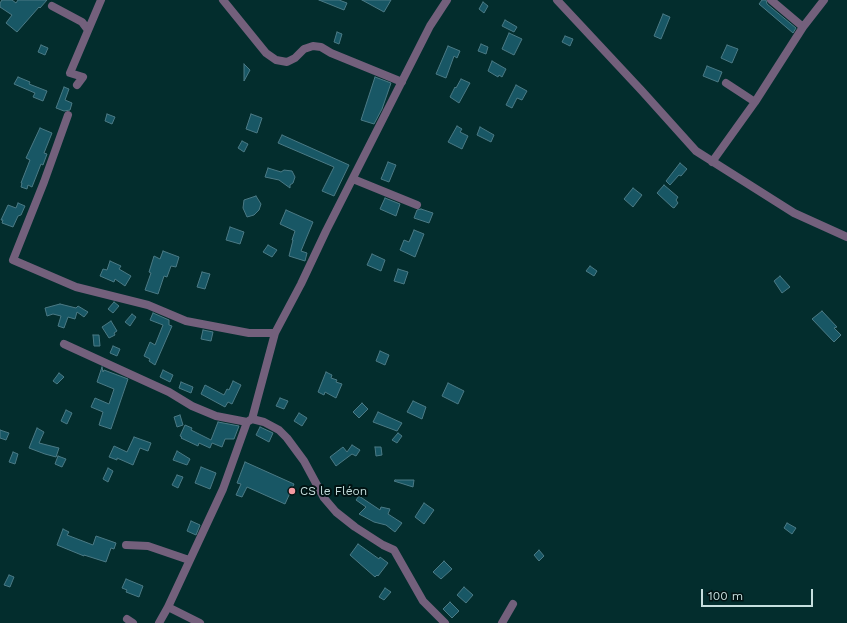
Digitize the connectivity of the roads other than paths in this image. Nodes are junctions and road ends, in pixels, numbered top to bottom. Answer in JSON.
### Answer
{"nodes":[{"id":1,"x":101,"y":0,"type":"edge"},
{"id":2,"x":223,"y":0,"type":"edge"},
{"id":3,"x":447,"y":0,"type":"edge"},
{"id":4,"x":557,"y":0,"type":"edge"},
{"id":5,"x":771,"y":0,"type":"edge"},
{"id":6,"x":824,"y":0,"type":"edge"},
{"id":7,"x":52,"y":6,"type":"dead end"},
{"id":8,"x":803,"y":27,"type":"junction"},
{"id":9,"x":88,"y":30,"type":"junction"},
{"id":10,"x":402,"y":82,"type":"junction"},
{"id":11,"x":726,"y":83,"type":"dead end"},
{"id":12,"x":78,"y":85,"type":"dead end"},
{"id":13,"x":755,"y":102,"type":"junction"},
{"id":14,"x":68,"y":115,"type":"dead end"},
{"id":15,"x":712,"y":162,"type":"junction"},
{"id":16,"x":353,"y":179,"type":"junction"},
{"id":17,"x":417,"y":205,"type":"dead end"},
{"id":18,"x":847,"y":237,"type":"edge"},
{"id":19,"x":275,"y":333,"type":"junction"},
{"id":20,"x":64,"y":344,"type":"dead end"},
{"id":21,"x":249,"y":421,"type":"junction"},
{"id":22,"x":126,"y":545,"type":"dead end"},
{"id":23,"x":189,"y":560,"type":"junction"},
{"id":24,"x":513,"y":604,"type":"dead end"},
{"id":25,"x":168,"y":607,"type":"junction"},
{"id":26,"x":159,"y":623,"type":"edge"},
{"id":27,"x":200,"y":623,"type":"edge"},
{"id":28,"x":444,"y":623,"type":"edge"},
{"id":29,"x":502,"y":623,"type":"edge"}],
"edges":[{"from":1,"to":9,"type":"street"},
{"from":2,"to":10,"type":"street"},
{"from":3,"to":10,"type":"street"},
{"from":4,"to":15,"type":"street"},
{"from":5,"to":8,"type":"street"},
{"from":6,"to":8,"type":"street"},
{"from":7,"to":9,"type":"street"},
{"from":8,"to":13,"type":"street"},
{"from":9,"to":12,"type":"street"},
{"from":10,"to":16,"type":"street"},
{"from":11,"to":13,"type":"street"},
{"from":13,"to":15,"type":"street"},
{"from":14,"to":19,"type":"street"},
{"from":15,"to":18,"type":"street"},
{"from":16,"to":17,"type":"street"},
{"from":16,"to":19,"type":"street"},
{"from":19,"to":21,"type":"street"},
{"from":20,"to":21,"type":"street"},
{"from":21,"to":23,"type":"street"},
{"from":21,"to":28,"type":"street"},
{"from":22,"to":23,"type":"street"},
{"from":23,"to":25,"type":"street"},
{"from":24,"to":29,"type":"street"},
{"from":25,"to":26,"type":"street"},
{"from":25,"to":27,"type":"street"}]}
